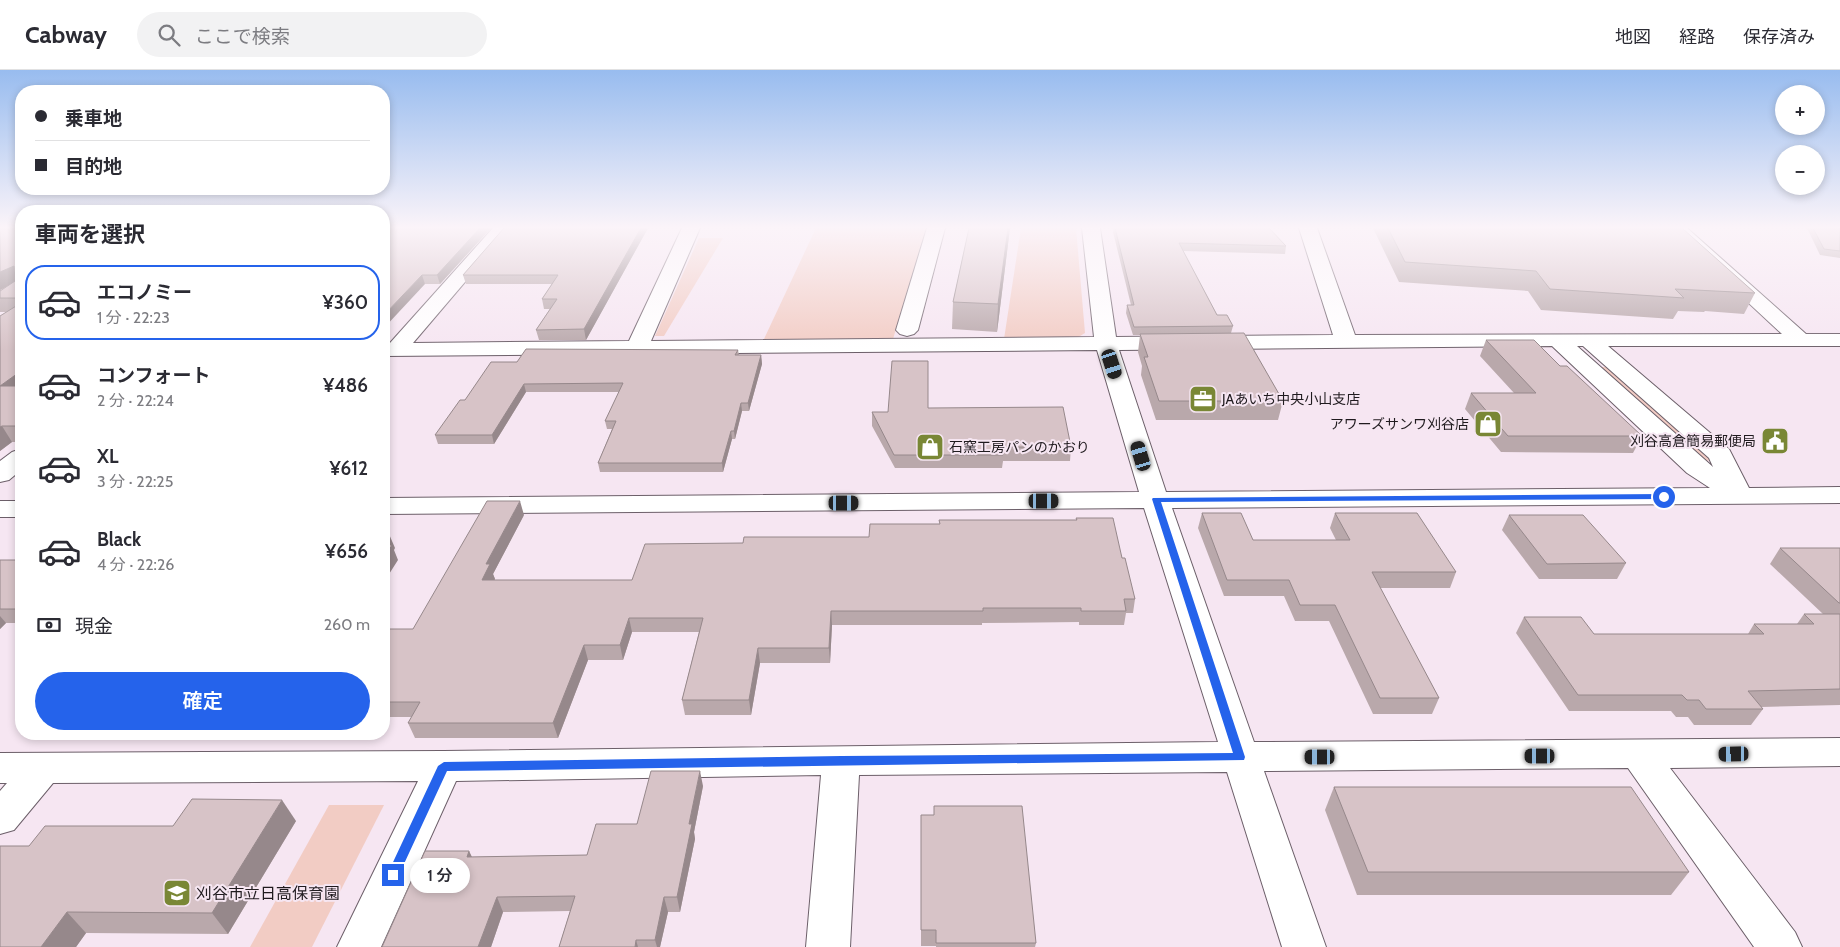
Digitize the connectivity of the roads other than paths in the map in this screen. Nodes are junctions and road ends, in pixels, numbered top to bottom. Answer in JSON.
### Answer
{"nodes":[{"id":1,"x":465,"y":269,"type":"edge"},
{"id":2,"x":673,"y":269,"type":"edge"},
{"id":3,"x":924,"y":269,"type":"edge"},
{"id":4,"x":1096,"y":269,"type":"edge"},
{"id":5,"x":1322,"y":269,"type":"edge"},
{"id":6,"x":1722,"y":269,"type":"edge"},
{"id":7,"x":907,"y":330,"type":"dead end"},
{"id":8,"x":1557,"y":340,"type":"junction"},
{"id":9,"x":1588,"y":340,"type":"junction"},
{"id":10,"x":1801,"y":340,"type":"junction"},
{"id":11,"x":1840,"y":340,"type":"edge"},
{"id":12,"x":1344,"y":342,"type":"junction"},
{"id":13,"x":1106,"y":345,"type":"junction"},
{"id":14,"x":637,"y":348,"type":"junction"},
{"id":15,"x":391,"y":350,"type":"edge"},
{"id":16,"x":15,"y":462,"type":"edge"},
{"id":17,"x":0,"y":474,"type":"edge"},
{"id":18,"x":1840,"y":495,"type":"edge"},
{"id":19,"x":1740,"y":496,"type":"junction"},
{"id":20,"x":1156,"y":499,"type":"junction"},
{"id":21,"x":390,"y":506,"type":"edge"},
{"id":22,"x":0,"y":509,"type":"edge"},
{"id":23,"x":15,"y":509,"type":"edge"},
{"id":24,"x":1840,"y":752,"type":"edge"},
{"id":25,"x":1640,"y":755,"type":"junction"},
{"id":26,"x":1240,"y":757,"type":"junction"},
{"id":27,"x":841,"y":760,"type":"junction"},
{"id":28,"x":444,"y":766,"type":"junction"},
{"id":29,"x":0,"y":768,"type":"edge"},
{"id":30,"x":43,"y":768,"type":"junction"},
{"id":31,"x":0,"y":818,"type":"edge"},
{"id":32,"x":359,"y":947,"type":"edge"},
{"id":33,"x":828,"y":947,"type":"edge"},
{"id":34,"x":1304,"y":947,"type":"edge"},
{"id":35,"x":1780,"y":947,"type":"edge"}],
"edges":[{"from":1,"to":15,"type":"street"},
{"from":2,"to":14,"type":"street"},
{"from":3,"to":7,"type":"street"},
{"from":4,"to":13,"type":"street"},
{"from":5,"to":12,"type":"street"},
{"from":6,"to":10,"type":"street"},
{"from":8,"to":9,"type":"street"},
{"from":8,"to":12,"type":"street"},
{"from":8,"to":19,"type":"street"},
{"from":9,"to":10,"type":"street"},
{"from":9,"to":19,"type":"street"},
{"from":10,"to":11,"type":"street"},
{"from":12,"to":13,"type":"street"},
{"from":13,"to":14,"type":"street"},
{"from":13,"to":20,"type":"street"},
{"from":14,"to":15,"type":"street"},
{"from":16,"to":17,"type":"street"},
{"from":18,"to":19,"type":"street"},
{"from":19,"to":20,"type":"street"},
{"from":20,"to":21,"type":"street"},
{"from":20,"to":26,"type":"street"},
{"from":22,"to":23,"type":"street"},
{"from":24,"to":25,"type":"street"},
{"from":25,"to":26,"type":"street"},
{"from":25,"to":35,"type":"street"},
{"from":26,"to":27,"type":"street"},
{"from":26,"to":34,"type":"street"},
{"from":27,"to":28,"type":"street"},
{"from":27,"to":33,"type":"street"},
{"from":28,"to":30,"type":"street"},
{"from":28,"to":32,"type":"street"},
{"from":29,"to":30,"type":"street"},
{"from":30,"to":31,"type":"street"}]}
